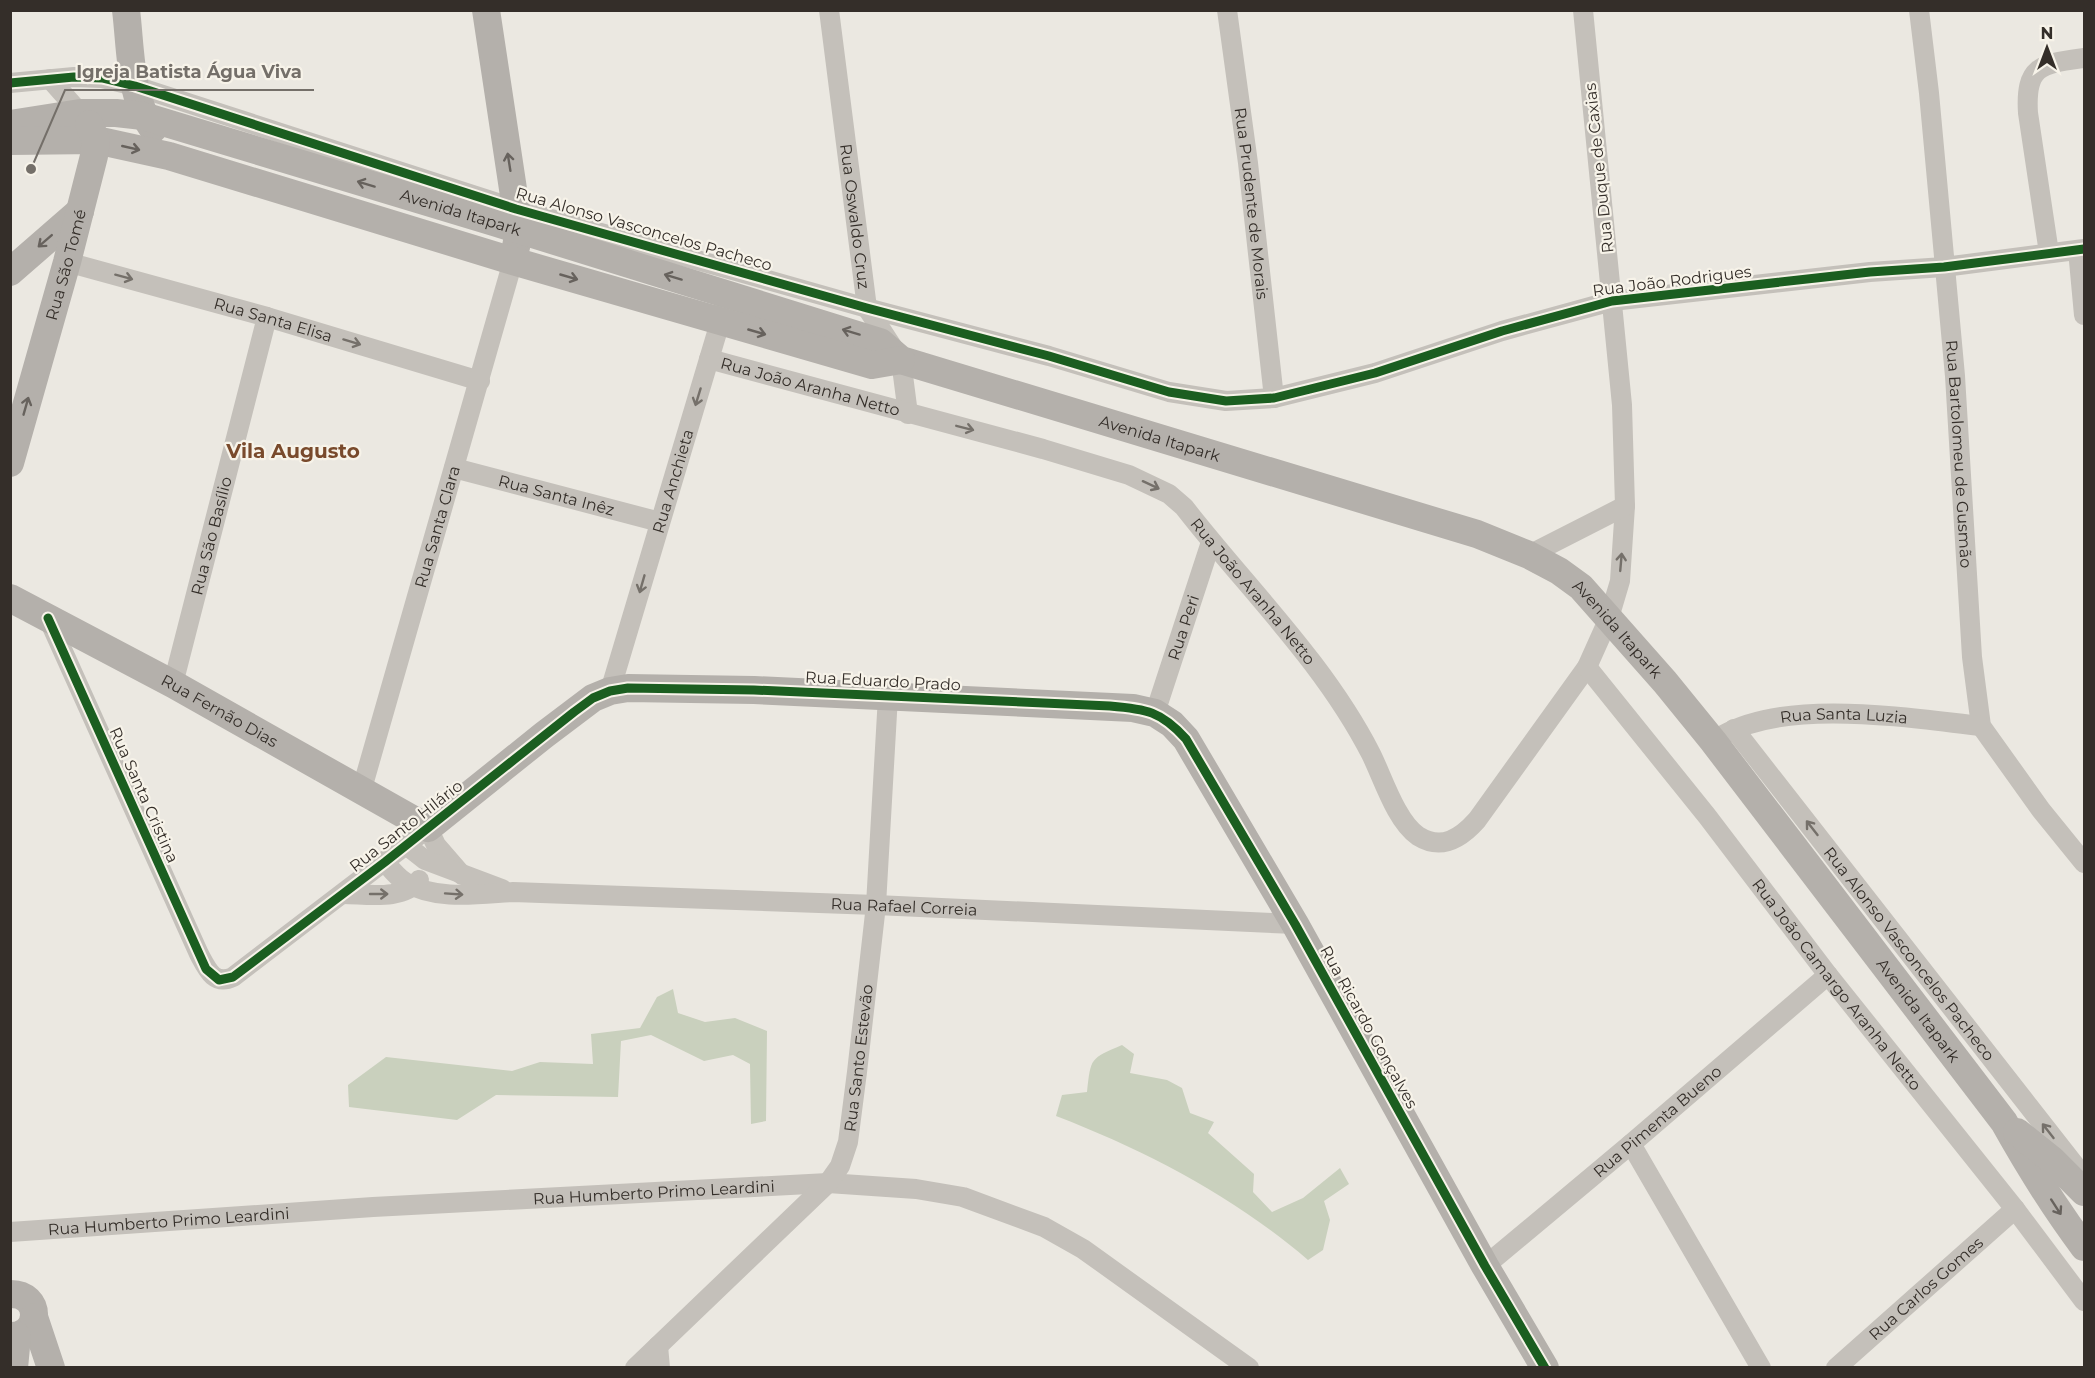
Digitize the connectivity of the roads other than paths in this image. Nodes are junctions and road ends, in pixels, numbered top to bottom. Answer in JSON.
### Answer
{"nodes":[{"id":1,"x":126,"y":10,"type":"edge"},
{"id":2,"x":486,"y":10,"type":"edge"},
{"id":3,"x":830,"y":10,"type":"edge"},
{"id":4,"x":1227,"y":10,"type":"edge"},
{"id":5,"x":1583,"y":10,"type":"edge"},
{"id":6,"x":1919,"y":10,"type":"edge"},
{"id":7,"x":2085,"y":58,"type":"edge"},
{"id":8,"x":50,"y":79,"type":"junction"},
{"id":9,"x":10,"y":83,"type":"edge"},
{"id":10,"x":135,"y":86,"type":"junction"},
{"id":11,"x":80,"y":113,"type":"junction"},
{"id":12,"x":143,"y":116,"type":"junction"},
{"id":13,"x":10,"y":123,"type":"edge"},
{"id":14,"x":96,"y":140,"type":"junction"},
{"id":15,"x":10,"y":141,"type":"edge"},
{"id":16,"x":169,"y":156,"type":"junction"},
{"id":17,"x":80,"y":211,"type":"junction"},
{"id":18,"x":518,"y":219,"type":"junction"},
{"id":19,"x":378,"y":220,"type":"junction"},
{"id":20,"x":2081,"y":249,"type":"edge"},
{"id":21,"x":2049,"y":253,"type":"junction"},
{"id":22,"x":513,"y":261,"type":"junction"},
{"id":23,"x":67,"y":262,"type":"junction"},
{"id":24,"x":1944,"y":267,"type":"junction"},
{"id":25,"x":10,"y":272,"type":"edge"},
{"id":26,"x":732,"y":283,"type":"junction"},
{"id":27,"x":56,"y":300,"type":"junction"},
{"id":28,"x":1612,"y":301,"type":"junction"},
{"id":29,"x":867,"y":308,"type":"junction"},
{"id":30,"x":2085,"y":315,"type":"edge"},
{"id":31,"x":267,"y":317,"type":"junction"},
{"id":32,"x":720,"y":321,"type":"junction"},
{"id":33,"x":709,"y":359,"type":"junction"},
{"id":34,"x":901,"y":360,"type":"junction"},
{"id":35,"x":480,"y":381,"type":"junction"},
{"id":36,"x":1274,"y":398,"type":"junction"},
{"id":37,"x":908,"y":414,"type":"junction"},
{"id":38,"x":10,"y":463,"type":"edge"},
{"id":39,"x":454,"y":468,"type":"junction"},
{"id":40,"x":1625,"y":506,"type":"junction"},
{"id":41,"x":660,"y":522,"type":"junction"},
{"id":42,"x":1211,"y":542,"type":"junction"},
{"id":43,"x":1529,"y":555,"type":"junction"},
{"id":44,"x":10,"y":598,"type":"edge"},
{"id":45,"x":48,"y":618,"type":"junction"},
{"id":46,"x":1610,"y":618,"type":"junction"},
{"id":47,"x":1587,"y":667,"type":"junction"},
{"id":48,"x":173,"y":684,"type":"junction"},
{"id":49,"x":610,"y":691,"type":"junction"},
{"id":50,"x":888,"y":696,"type":"junction"},
{"id":51,"x":1155,"y":713,"type":"junction"},
{"id":52,"x":1981,"y":726,"type":"junction"},
{"id":53,"x":1723,"y":735,"type":"junction"},
{"id":54,"x":362,"y":792,"type":"junction"},
{"id":55,"x":417,"y":837,"type":"junction"},
{"id":56,"x":425,"y":860,"type":"junction"},
{"id":57,"x":385,"y":862,"type":"junction"},
{"id":58,"x":2085,"y":862,"type":"edge"},
{"id":59,"x":462,"y":875,"type":"junction"},
{"id":60,"x":414,"y":886,"type":"junction"},
{"id":61,"x":513,"y":892,"type":"junction"},
{"id":62,"x":344,"y":894,"type":"junction"},
{"id":63,"x":876,"y":905,"type":"junction"},
{"id":64,"x":1294,"y":924,"type":"junction"},
{"id":65,"x":1828,"y":975,"type":"junction"},
{"id":66,"x":219,"y":980,"type":"joint"},
{"id":67,"x":2004,"y":1122,"type":"junction"},
{"id":68,"x":1631,"y":1144,"type":"junction"},
{"id":69,"x":2085,"y":1177,"type":"edge"},
{"id":70,"x":828,"y":1183,"type":"junction"},
{"id":71,"x":2085,"y":1192,"type":"edge"},
{"id":72,"x":2015,"y":1209,"type":"junction"},
{"id":73,"x":10,"y":1232,"type":"edge"},
{"id":74,"x":2085,"y":1246,"type":"edge"},
{"id":75,"x":1485,"y":1266,"type":"junction"},
{"id":76,"x":2085,"y":1301,"type":"edge"},
{"id":77,"x":18,"y":1312,"type":"edge"},
{"id":78,"x":658,"y":1346,"type":"junction"},
{"id":79,"x":14,"y":1368,"type":"edge"},
{"id":80,"x":38,"y":1368,"type":"edge"},
{"id":81,"x":51,"y":1368,"type":"edge"},
{"id":82,"x":635,"y":1368,"type":"edge"},
{"id":83,"x":660,"y":1368,"type":"edge"},
{"id":84,"x":1249,"y":1368,"type":"edge"},
{"id":85,"x":1545,"y":1368,"type":"edge"},
{"id":86,"x":1761,"y":1368,"type":"edge"},
{"id":87,"x":1836,"y":1368,"type":"edge"}],
"edges":[{"from":1,"to":10,"type":"main road"},
{"from":18,"to":2,"type":"main road","one_way":true},
{"from":3,"to":29,"type":"street","name":"Rua Oswaldo Cruz"},
{"from":4,"to":36,"type":"street","name":"Rua Prudente de Morais"},
{"from":5,"to":28,"type":"street","name":"Rua Duque de Caxias"},
{"from":6,"to":24,"type":"street","name":"Rua Bartolomeu de Gusmão"},
{"from":7,"to":21,"type":"street"},
{"from":8,"to":9,"type":"street","name":"Rua Alonso Vasconcelos Pacheco"},
{"from":8,"to":10,"type":"street","name":"Rua Alonso Vasconcelos Pacheco"},
{"from":8,"to":11,"type":"street"},
{"from":10,"to":12,"type":"main road"},
{"from":10,"to":18,"type":"street","name":"Rua Alonso Vasconcelos Pacheco"},
{"from":11,"to":12,"type":"main road","name":"Avenida Itapark"},
{"from":11,"to":13,"type":"main road","name":"Avenida Itapark"},
{"from":11,"to":14,"type":"main road"},
{"from":12,"to":16,"type":"main road"},
{"from":18,"to":12,"type":"main road","name":"Avenida Itapark","one_way":true},
{"from":14,"to":15,"type":"main road","name":"Avenida Itapark"},
{"from":14,"to":16,"type":"main road","name":"Avenida Itapark","one_way":true},
{"from":14,"to":17,"type":"main road","name":"Rua São Tomé"},
{"from":16,"to":19,"type":"main road","name":"Avenida Itapark"},
{"from":17,"to":23,"type":"main road","name":"Rua São Tomé"},
{"from":17,"to":25,"type":"main road","one_way":true},
{"from":18,"to":19,"type":"main road"},
{"from":18,"to":22,"type":"main road"},
{"from":26,"to":18,"type":"main road","name":"Avenida Itapark","one_way":true},
{"from":19,"to":22,"type":"main road","name":"Avenida Itapark"},
{"from":20,"to":21,"type":"street","name":"Rua João Rodrigues"},
{"from":20,"to":30,"type":"street"},
{"from":21,"to":24,"type":"street","name":"Rua João Rodrigues"},
{"from":22,"to":32,"type":"main road","name":"Avenida Itapark","one_way":true},
{"from":22,"to":35,"type":"street","name":"Rua Santa Clara"},
{"from":23,"to":27,"type":"main road","name":"Rua São Tomé"},
{"from":23,"to":31,"type":"street","name":"Rua Santa Elisa","one_way":true},
{"from":24,"to":28,"type":"street","name":"Rua João Rodrigues"},
{"from":24,"to":52,"type":"street","name":"Rua Bartolomeu de Gusmão"},
{"from":25,"to":27,"type":"main road"},
{"from":26,"to":29,"type":"street","name":"Rua Alonso Vasconcelos Pacheco"},
{"from":26,"to":32,"type":"street","name":"Rua Anchieta"},
{"from":34,"to":26,"type":"main road","name":"Avenida Itapark","one_way":true},
{"from":38,"to":27,"type":"main road","name":"Rua São Tomé","one_way":true},
{"from":28,"to":36,"type":"street","name":"Rua João Rodrigues"},
{"from":28,"to":40,"type":"street","name":"Rua Duque de Caxias"},
{"from":29,"to":34,"type":"street","name":"Rua Oswaldo Cruz"},
{"from":29,"to":36,"type":"street","name":"Rua Alonso Vasconcelos Pacheco"},
{"from":31,"to":35,"type":"street","name":"Rua Santa Elisa","one_way":true},
{"from":31,"to":48,"type":"street","name":"Rua São Basílio"},
{"from":32,"to":33,"type":"street","name":"Rua Anchieta"},
{"from":32,"to":34,"type":"main road","name":"Avenida Itapark","one_way":true},
{"from":33,"to":37,"type":"street","name":"Rua João Aranha Netto"},
{"from":33,"to":41,"type":"street","name":"Rua Anchieta","one_way":true},
{"from":34,"to":37,"type":"street","name":"Rua Oswaldo Cruz"},
{"from":34,"to":43,"type":"main road","name":"Avenida Itapark"},
{"from":35,"to":39,"type":"street","name":"Rua Santa Clara"},
{"from":37,"to":42,"type":"street","name":"Rua João Aranha Netto","one_way":true},
{"from":39,"to":41,"type":"street","name":"Rua Santa Inêz"},
{"from":39,"to":54,"type":"street","name":"Rua Santa Clara"},
{"from":40,"to":43,"type":"street"},
{"from":46,"to":40,"type":"street","name":"Rua Duque de Caxias","one_way":true},
{"from":41,"to":49,"type":"street","name":"Rua Anchieta","one_way":true},
{"from":42,"to":47,"type":"street","name":"Rua João Aranha Netto"},
{"from":42,"to":51,"type":"street","name":"Rua Peri"},
{"from":43,"to":46,"type":"main road","name":"Avenida Itapark"},
{"from":44,"to":45,"type":"main road","name":"Rua Fernão Dias"},
{"from":45,"to":48,"type":"main road","name":"Rua Fernão Dias"},
{"from":45,"to":66,"type":"street","name":"Rua Santa Cristina"},
{"from":46,"to":47,"type":"street","name":"Rua João Aranha Netto"},
{"from":46,"to":53,"type":"main road","name":"Avenida Itapark"},
{"from":47,"to":65,"type":"street","name":"Rua João Camargo Aranha Netto"},
{"from":48,"to":54,"type":"main road","name":"Rua Fernão Dias"},
{"from":49,"to":50,"type":"main road","name":"Rua Eduardo Prado"},
{"from":49,"to":55,"type":"main road","name":"Rua Santo Hilário"},
{"from":50,"to":51,"type":"main road","name":"Rua Eduardo Prado"},
{"from":50,"to":63,"type":"street","name":"Rua Santo Estevão"},
{"from":51,"to":64,"type":"main road","name":"Rua Ricardo Gonçalves"},
{"from":52,"to":53,"type":"street","name":"Rua Santa Luzia"},
{"from":52,"to":58,"type":"street","name":"Rua Bartolomeu de Gusmão"},
{"from":53,"to":67,"type":"main road","name":"Avenida Itapark"},
{"from":69,"to":53,"type":"street","name":"Rua Alonso Vasconcelos Pacheco","one_way":true},
{"from":54,"to":55,"type":"main road","name":"Rua Fernão Dias"},
{"from":55,"to":56,"type":"street","name":"Rua Rafael Correia"},
{"from":55,"to":57,"type":"street","name":"Rua Santo Hilário"},
{"from":55,"to":59,"type":"street"},
{"from":56,"to":59,"type":"street","name":"Rua Rafael Correia"},
{"from":56,"to":60,"type":"street"},
{"from":57,"to":60,"type":"street","name":"Rua Rafael Correia"},
{"from":57,"to":62,"type":"street","name":"Rua Santo Hilário"},
{"from":59,"to":61,"type":"street","name":"Rua Rafael Correia"},
{"from":60,"to":61,"type":"street","name":"Rua Rafael Correia","one_way":true},
{"from":62,"to":60,"type":"street","one_way":true},
{"from":61,"to":63,"type":"street","name":"Rua Rafael Correia"},
{"from":62,"to":66,"type":"street","name":"Rua Santo Hilário"},
{"from":63,"to":64,"type":"street","name":"Rua Rafael Correia"},
{"from":63,"to":70,"type":"street","name":"Rua Santo Estevão"},
{"from":64,"to":75,"type":"main road","name":"Rua Ricardo Gonçalves"},
{"from":65,"to":68,"type":"street","name":"Rua Pimenta Bueno"},
{"from":65,"to":72,"type":"street","name":"Rua João Camargo Aranha Netto"},
{"from":67,"to":71,"type":"main road"},
{"from":67,"to":74,"type":"main road","name":"Avenida Itapark","one_way":true},
{"from":68,"to":75,"type":"street","name":"Rua Pimenta Bueno"},
{"from":68,"to":86,"type":"street"},
{"from":70,"to":73,"type":"street","name":"Rua Humberto Primo Leardini"},
{"from":70,"to":78,"type":"street","name":"Rua Santo Estevão"},
{"from":70,"to":84,"type":"street","name":"Rua Humberto Primo Leardini"},
{"from":72,"to":76,"type":"street","name":"Rua João Camargo Aranha Netto"},
{"from":72,"to":87,"type":"street","name":"Rua Carlos Gomes"},
{"from":75,"to":85,"type":"main road","name":"Rua Ricardo Gonçalves"},
{"from":77,"to":79,"type":"main road"},
{"from":77,"to":80,"type":"main road"},
{"from":77,"to":81,"type":"main road"},
{"from":78,"to":82,"type":"street","name":"Rua Santo Estevão"},
{"from":78,"to":83,"type":"street"}]}
